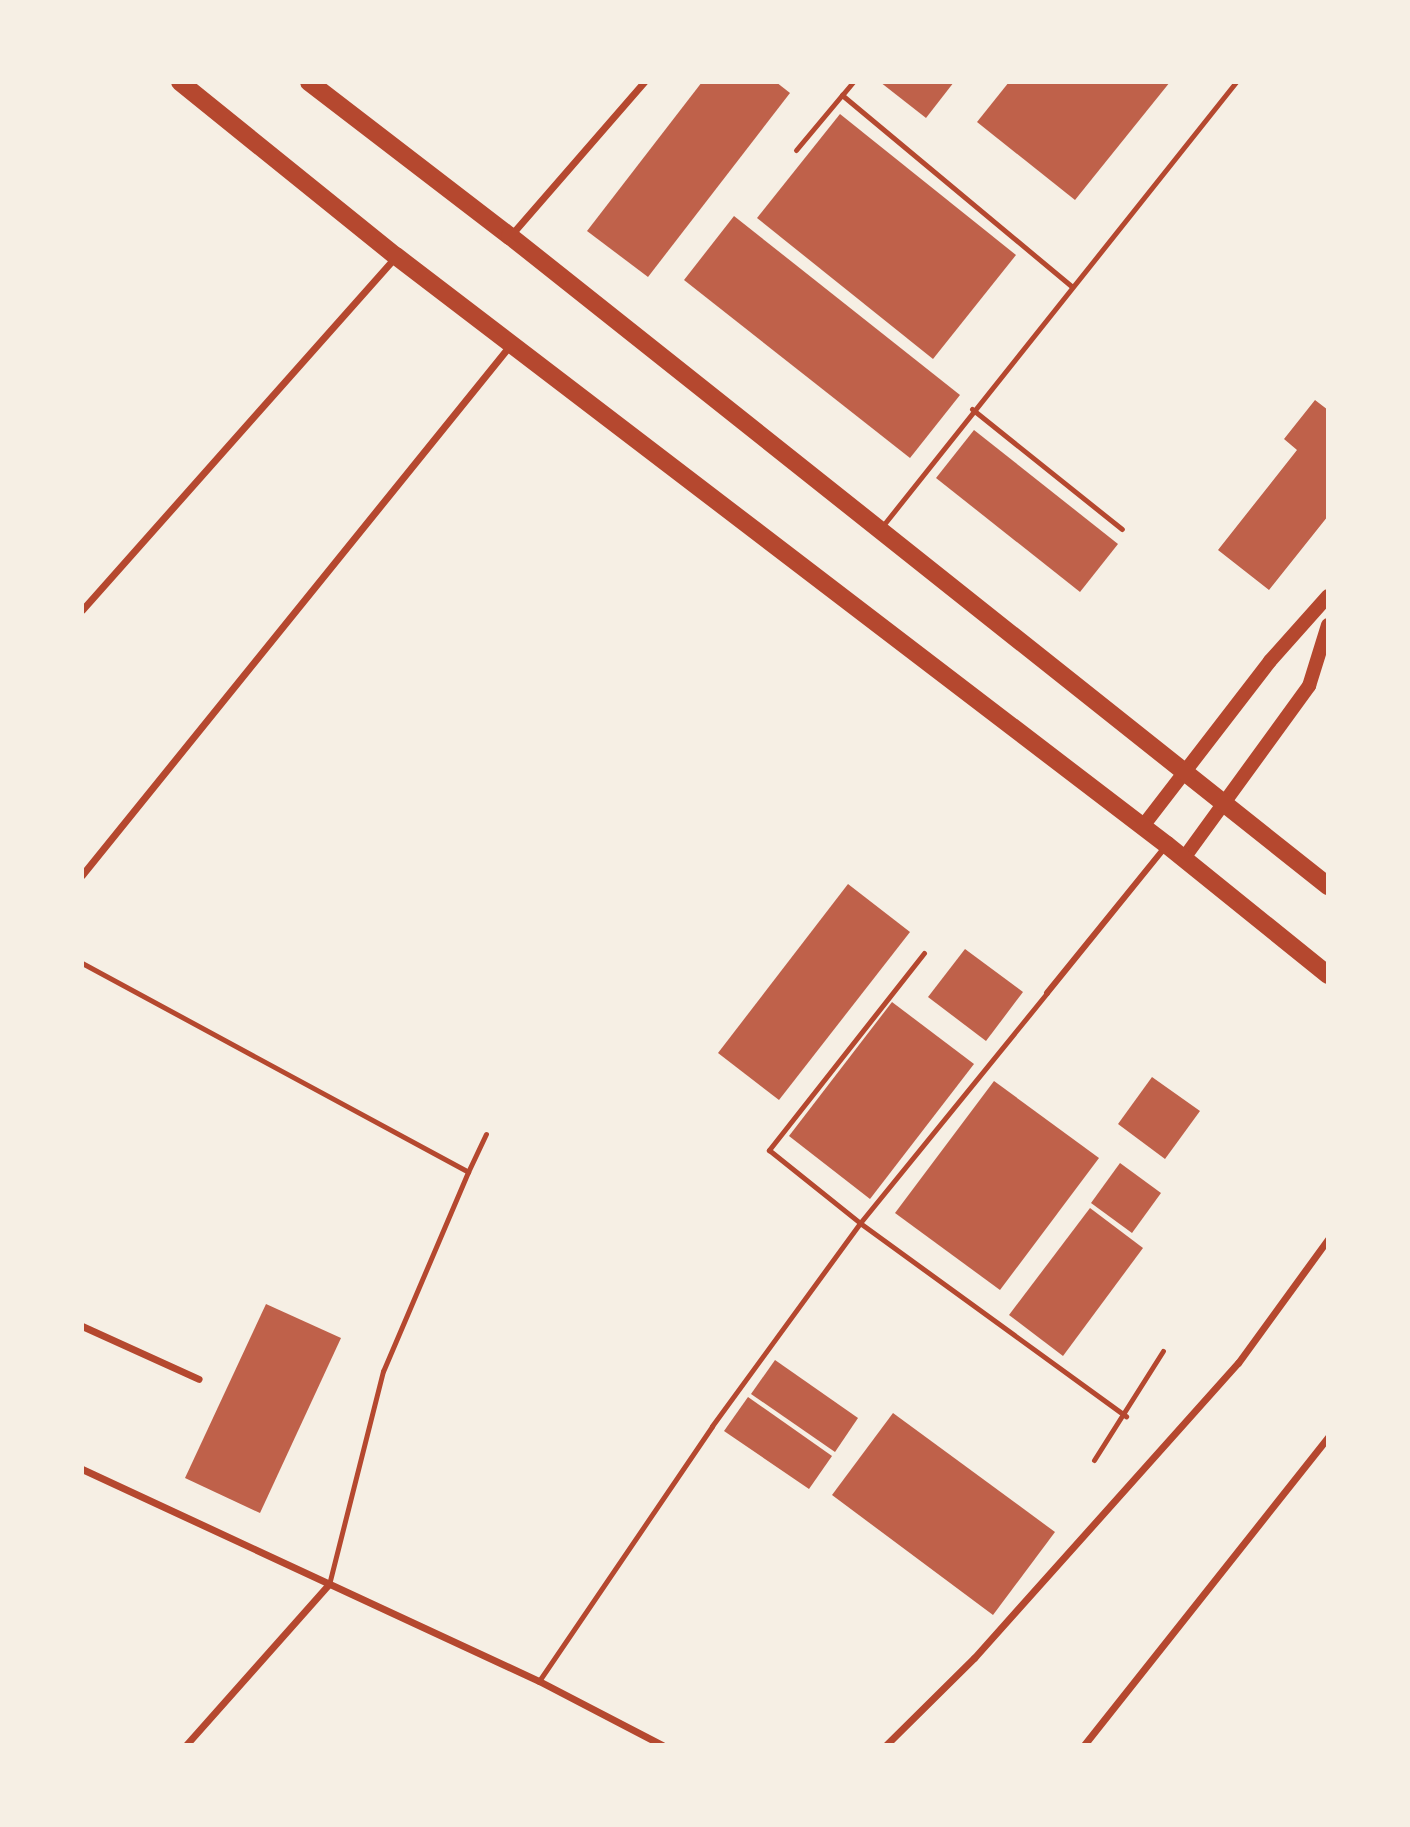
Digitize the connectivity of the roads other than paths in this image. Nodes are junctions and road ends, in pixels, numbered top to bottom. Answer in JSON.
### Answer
{"nodes":[{"id":1,"x":180,"y":82,"type":"edge"},
{"id":2,"x":309,"y":82,"type":"edge"},
{"id":3,"x":644,"y":82,"type":"edge"},
{"id":4,"x":853,"y":82,"type":"edge"},
{"id":5,"x":1236,"y":82,"type":"edge"},
{"id":6,"x":842,"y":95,"type":"junction"},
{"id":7,"x":796,"y":150,"type":"dead end"},
{"id":8,"x":510,"y":236,"type":"junction"},
{"id":9,"x":396,"y":256,"type":"junction"},
{"id":10,"x":1071,"y":286,"type":"junction"},
{"id":11,"x":511,"y":344,"type":"junction"},
{"id":12,"x":972,"y":409,"type":"junction"},
{"id":13,"x":1122,"y":529,"type":"dead end"},
{"id":14,"x":879,"y":530,"type":"junction"},
{"id":15,"x":1328,"y":596,"type":"edge"},
{"id":16,"x":82,"y":610,"type":"edge"},
{"id":17,"x":1328,"y":625,"type":"edge"},
{"id":18,"x":1183,"y":771,"type":"junction"},
{"id":19,"x":1225,"y":804,"type":"junction"},
{"id":20,"x":1143,"y":826,"type":"junction"},
{"id":21,"x":1167,"y":845,"type":"junction"},
{"id":22,"x":1184,"y":858,"type":"junction"},
{"id":23,"x":82,"y":875,"type":"edge"},
{"id":24,"x":1328,"y":886,"type":"edge"},
{"id":25,"x":924,"y":953,"type":"dead end"},
{"id":26,"x":82,"y":963,"type":"edge"},
{"id":27,"x":1328,"y":975,"type":"edge"},
{"id":28,"x":1047,"y":993,"type":"joint"},
{"id":29,"x":486,"y":1135,"type":"dead end"},
{"id":30,"x":468,"y":1172,"type":"junction"},
{"id":31,"x":860,"y":1223,"type":"junction"},
{"id":32,"x":1328,"y":1239,"type":"edge"},
{"id":33,"x":82,"y":1326,"type":"edge"},
{"id":34,"x":1163,"y":1351,"type":"dead end"},
{"id":35,"x":199,"y":1379,"type":"dead end"},
{"id":36,"x":1126,"y":1416,"type":"junction"},
{"id":37,"x":1328,"y":1437,"type":"edge"},
{"id":38,"x":1094,"y":1460,"type":"dead end"},
{"id":39,"x":82,"y":1469,"type":"edge"},
{"id":40,"x":329,"y":1584,"type":"junction"},
{"id":41,"x":539,"y":1681,"type":"junction"},
{"id":42,"x":186,"y":1745,"type":"edge"},
{"id":43,"x":662,"y":1745,"type":"edge"},
{"id":44,"x":886,"y":1745,"type":"edge"},
{"id":45,"x":1084,"y":1745,"type":"edge"}],
"edges":[{"from":1,"to":9,"type":"main road"},
{"from":2,"to":8,"type":"main road"},
{"from":3,"to":8,"type":"street"},
{"from":4,"to":6,"type":"lane"},
{"from":5,"to":10,"type":"lane"},
{"from":6,"to":7,"type":"lane"},
{"from":6,"to":10,"type":"lane"},
{"from":8,"to":14,"type":"main road"},
{"from":9,"to":11,"type":"main road"},
{"from":9,"to":16,"type":"street"},
{"from":10,"to":12,"type":"lane"},
{"from":11,"to":20,"type":"main road"},
{"from":11,"to":23,"type":"street"},
{"from":12,"to":13,"type":"lane"},
{"from":12,"to":14,"type":"lane"},
{"from":14,"to":18,"type":"main road"},
{"from":15,"to":18,"type":"main road"},
{"from":17,"to":19,"type":"main road"},
{"from":18,"to":19,"type":"main road"},
{"from":18,"to":20,"type":"main road"},
{"from":19,"to":22,"type":"main road"},
{"from":19,"to":24,"type":"main road"},
{"from":20,"to":21,"type":"main road"},
{"from":21,"to":22,"type":"main road"},
{"from":21,"to":28,"type":"street"},
{"from":22,"to":27,"type":"main road"},
{"from":25,"to":31,"type":"lane"},
{"from":26,"to":30,"type":"lane"},
{"from":28,"to":31,"type":"lane"},
{"from":29,"to":30,"type":"lane"},
{"from":30,"to":40,"type":"lane"},
{"from":31,"to":36,"type":"lane"},
{"from":31,"to":41,"type":"lane"},
{"from":32,"to":44,"type":"street"},
{"from":33,"to":35,"type":"street"},
{"from":34,"to":36,"type":"lane"},
{"from":36,"to":38,"type":"lane"},
{"from":37,"to":45,"type":"street"},
{"from":39,"to":40,"type":"street"},
{"from":40,"to":41,"type":"street"},
{"from":40,"to":42,"type":"street"},
{"from":41,"to":43,"type":"street"}]}
